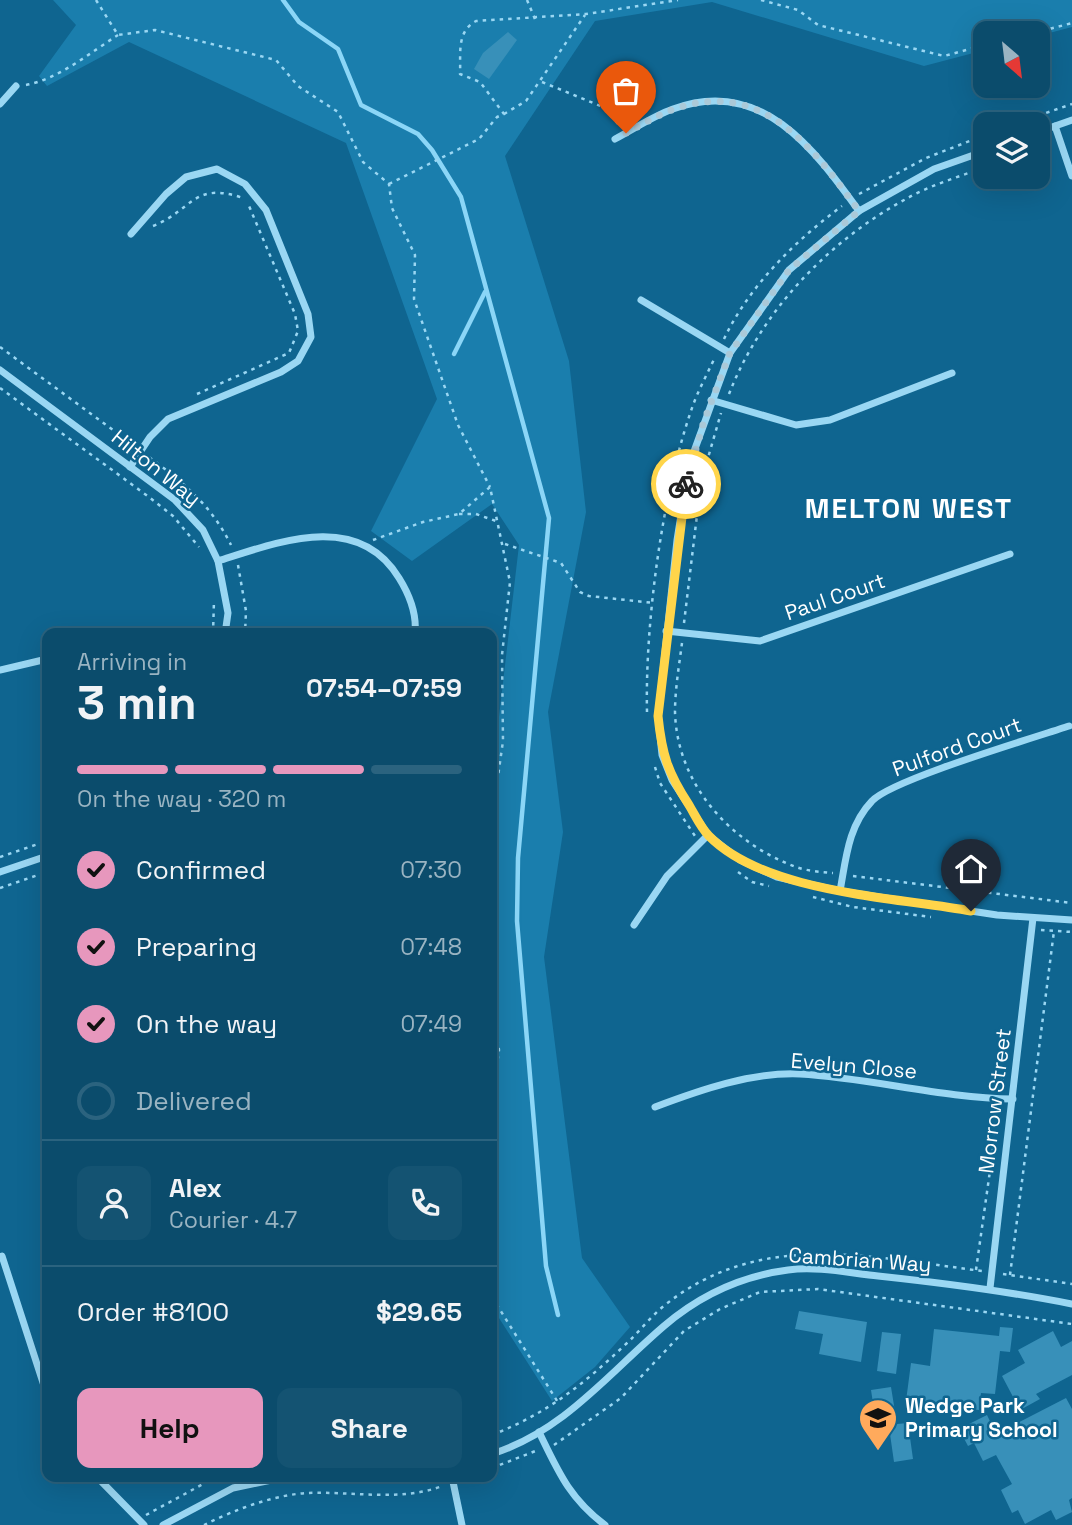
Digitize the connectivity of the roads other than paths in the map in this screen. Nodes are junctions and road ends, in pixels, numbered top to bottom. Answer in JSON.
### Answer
{"nodes":[{"id":1,"x":16,"y":86,"type":"road end"},
{"id":2,"x":0,"y":104,"type":"edge"},
{"id":3,"x":1072,"y":120,"type":"edge"},
{"id":4,"x":1055,"y":126,"type":"junction"},
{"id":5,"x":1050,"y":128,"type":"edge"},
{"id":6,"x":615,"y":139,"type":"dead end"},
{"id":7,"x":973,"y":155,"type":"edge"},
{"id":8,"x":1072,"y":176,"type":"edge"},
{"id":9,"x":859,"y":211,"type":"junction"},
{"id":10,"x":131,"y":234,"type":"road end"},
{"id":11,"x":640,"y":300,"type":"dead end"},
{"id":12,"x":730,"y":353,"type":"junction"},
{"id":13,"x":0,"y":369,"type":"edge"},
{"id":14,"x":952,"y":373,"type":"dead end"},
{"id":15,"x":711,"y":400,"type":"junction"},
{"id":16,"x":130,"y":467,"type":"junction"},
{"id":17,"x":1010,"y":554,"type":"dead end"},
{"id":18,"x":218,"y":561,"type":"junction"},
{"id":19,"x":226,"y":628,"type":"edge"},
{"id":20,"x":416,"y":628,"type":"edge"},
{"id":21,"x":666,"y":631,"type":"junction"},
{"id":22,"x":42,"y":660,"type":"edge"},
{"id":23,"x":0,"y":670,"type":"edge"},
{"id":24,"x":1069,"y":726,"type":"dead end"},
{"id":25,"x":708,"y":835,"type":"junction"},
{"id":26,"x":42,"y":858,"type":"edge"},
{"id":27,"x":0,"y":872,"type":"edge"},
{"id":28,"x":840,"y":891,"type":"junction"},
{"id":29,"x":1033,"y":918,"type":"junction"},
{"id":30,"x":1072,"y":920,"type":"edge"},
{"id":31,"x":635,"y":925,"type":"dead end"},
{"id":32,"x":1013,"y":1099,"type":"junction"},
{"id":33,"x":654,"y":1107,"type":"dead end"},
{"id":34,"x":2,"y":1256,"type":"dead end"},
{"id":35,"x":990,"y":1288,"type":"junction"},
{"id":36,"x":1072,"y":1304,"type":"edge"},
{"id":37,"x":42,"y":1380,"type":"edge"},
{"id":38,"x":539,"y":1432,"type":"junction"},
{"id":39,"x":497,"y":1452,"type":"edge"},
{"id":40,"x":102,"y":1482,"type":"edge"},
{"id":41,"x":231,"y":1482,"type":"edge"},
{"id":42,"x":262,"y":1482,"type":"edge"},
{"id":43,"x":454,"y":1482,"type":"edge"},
{"id":44,"x":233,"y":1488,"type":"junction"},
{"id":45,"x":141,"y":1523,"type":"edge"},
{"id":46,"x":163,"y":1525,"type":"edge"},
{"id":47,"x":462,"y":1525,"type":"edge"},
{"id":48,"x":605,"y":1525,"type":"edge"}],
"edges":[{"from":1,"to":2,"type":"street"},
{"from":3,"to":4,"type":"street"},
{"from":4,"to":5,"type":"street"},
{"from":4,"to":8,"type":"street"},
{"from":6,"to":9,"type":"street"},
{"from":7,"to":9,"type":"street"},
{"from":9,"to":12,"type":"street"},
{"from":10,"to":16,"type":"street"},
{"from":11,"to":12,"type":"street"},
{"from":12,"to":15,"type":"street"},
{"from":13,"to":16,"type":"street","name":"Hilton Way"},
{"from":14,"to":15,"type":"street"},
{"from":15,"to":21,"type":"street"},
{"from":16,"to":18,"type":"street","name":"Hilton Way"},
{"from":17,"to":21,"type":"street","name":"Paul Court"},
{"from":18,"to":19,"type":"street","name":"Hilton Way"},
{"from":18,"to":20,"type":"street"},
{"from":21,"to":25,"type":"street"},
{"from":22,"to":23,"type":"street"},
{"from":24,"to":28,"type":"street","name":"Pulford Court"},
{"from":25,"to":28,"type":"street"},
{"from":25,"to":31,"type":"street"},
{"from":26,"to":27,"type":"street"},
{"from":28,"to":29,"type":"street"},
{"from":29,"to":30,"type":"street"},
{"from":29,"to":32,"type":"street","name":"Morrow Street"},
{"from":32,"to":33,"type":"street","name":"Evelyn Close"},
{"from":32,"to":35,"type":"street","name":"Morrow Street"},
{"from":34,"to":37,"type":"street"},
{"from":35,"to":36,"type":"street","name":"Cambrian Way"},
{"from":35,"to":38,"type":"street","name":"Cambrian Way"},
{"from":38,"to":39,"type":"street","name":"Cambrian Way"},
{"from":38,"to":48,"type":"street"},
{"from":40,"to":45,"type":"street"},
{"from":41,"to":44,"type":"street"},
{"from":42,"to":44,"type":"street"},
{"from":43,"to":47,"type":"street"},
{"from":44,"to":46,"type":"street"}]}
